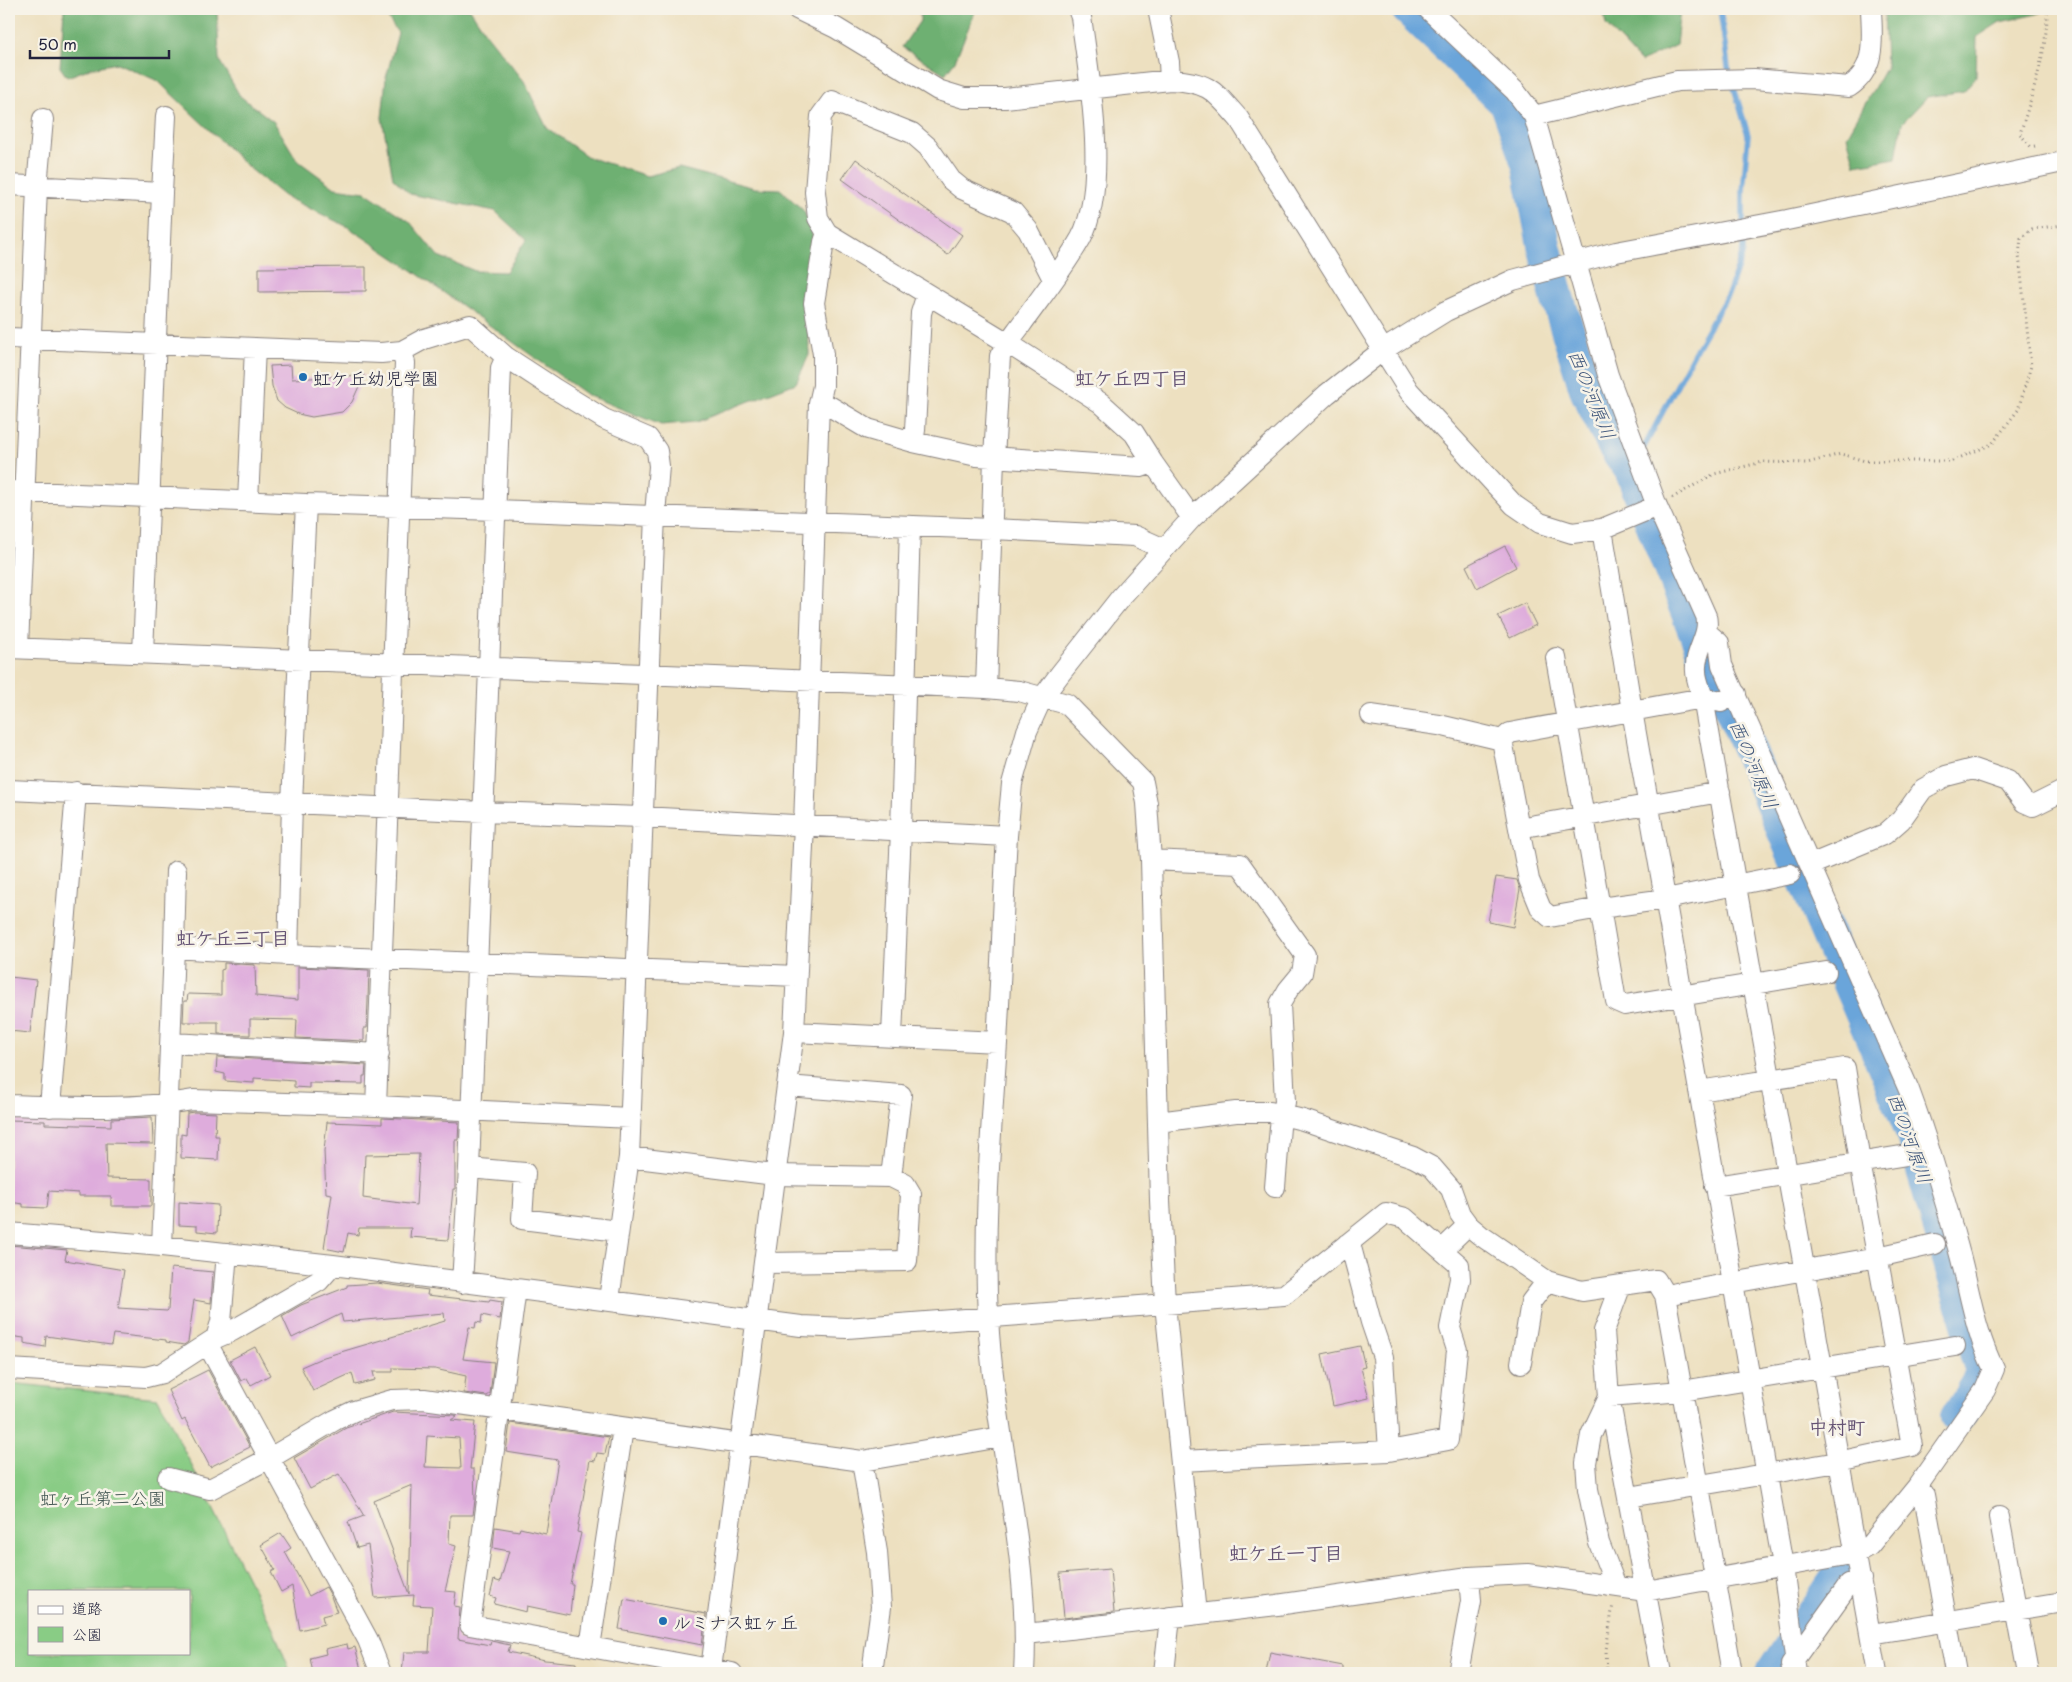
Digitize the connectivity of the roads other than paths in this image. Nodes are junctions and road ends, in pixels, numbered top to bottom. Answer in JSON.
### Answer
{"nodes":[{"id":1,"x":797,"y":9,"type":"edge"},
{"id":2,"x":1078,"y":9,"type":"edge"},
{"id":3,"x":1158,"y":9,"type":"edge"},
{"id":4,"x":1428,"y":9,"type":"edge"},
{"id":5,"x":1872,"y":9,"type":"edge"},
{"id":6,"x":1170,"y":80,"type":"junction"},
{"id":7,"x":1091,"y":88,"type":"junction"},
{"id":8,"x":166,"y":116,"type":"dead end"},
{"id":9,"x":1534,"y":116,"type":"junction"},
{"id":10,"x":43,"y":119,"type":"dead end"},
{"id":11,"x":2063,"y":162,"type":"edge"},
{"id":12,"x":9,"y":186,"type":"edge"},
{"id":13,"x":37,"y":187,"type":"junction"},
{"id":14,"x":162,"y":193,"type":"junction"},
{"id":15,"x":827,"y":233,"type":"junction"},
{"id":16,"x":1576,"y":263,"type":"junction"},
{"id":17,"x":1053,"y":279,"type":"junction"},
{"id":18,"x":927,"y":294,"type":"junction"},
{"id":19,"x":9,"y":338,"type":"edge"},
{"id":20,"x":30,"y":338,"type":"junction"},
{"id":21,"x":1006,"y":342,"type":"junction"},
{"id":22,"x":156,"y":345,"type":"junction"},
{"id":23,"x":255,"y":348,"type":"junction"},
{"id":24,"x":1383,"y":350,"type":"junction"},
{"id":25,"x":402,"y":351,"type":"junction"},
{"id":26,"x":506,"y":357,"type":"junction"},
{"id":27,"x":819,"y":404,"type":"junction"},
{"id":28,"x":912,"y":442,"type":"junction"},
{"id":29,"x":994,"y":458,"type":"junction"},
{"id":30,"x":1153,"y":464,"type":"junction"},
{"id":31,"x":16,"y":491,"type":"edge"},
{"id":32,"x":149,"y":497,"type":"junction"},
{"id":33,"x":248,"y":501,"type":"junction"},
{"id":34,"x":306,"y":504,"type":"junction"},
{"id":35,"x":1657,"y":506,"type":"junction"},
{"id":36,"x":400,"y":507,"type":"junction"},
{"id":37,"x":496,"y":510,"type":"junction"},
{"id":38,"x":654,"y":516,"type":"junction"},
{"id":39,"x":1192,"y":518,"type":"junction"},
{"id":40,"x":814,"y":522,"type":"junction"},
{"id":41,"x":910,"y":526,"type":"junction"},
{"id":42,"x":992,"y":529,"type":"junction"},
{"id":43,"x":1602,"y":529,"type":"junction"},
{"id":44,"x":1164,"y":549,"type":"junction"},
{"id":45,"x":1703,"y":641,"type":"junction"},
{"id":46,"x":13,"y":648,"type":"edge"},
{"id":47,"x":142,"y":653,"type":"junction"},
{"id":48,"x":1556,"y":658,"type":"dead end"},
{"id":49,"x":298,"y":660,"type":"junction"},
{"id":50,"x":394,"y":664,"type":"junction"},
{"id":51,"x":490,"y":668,"type":"junction"},
{"id":52,"x":648,"y":674,"type":"junction"},
{"id":53,"x":808,"y":681,"type":"junction"},
{"id":54,"x":904,"y":684,"type":"junction"},
{"id":55,"x":986,"y":688,"type":"junction"},
{"id":56,"x":1042,"y":698,"type":"junction"},
{"id":57,"x":1722,"y":698,"type":"junction"},
{"id":58,"x":1632,"y":711,"type":"junction"},
{"id":59,"x":1370,"y":715,"type":"dead end"},
{"id":60,"x":1568,"y":723,"type":"junction"},
{"id":61,"x":1502,"y":740,"type":"junction"},
{"id":62,"x":9,"y":790,"type":"edge"},
{"id":63,"x":2063,"y":791,"type":"edge"},
{"id":64,"x":76,"y":792,"type":"junction"},
{"id":65,"x":1720,"y":792,"type":"junction"},
{"id":66,"x":292,"y":803,"type":"junction"},
{"id":67,"x":1648,"y":804,"type":"junction"},
{"id":68,"x":386,"y":808,"type":"junction"},
{"id":69,"x":484,"y":812,"type":"junction"},
{"id":70,"x":1585,"y":816,"type":"junction"},
{"id":71,"x":642,"y":817,"type":"junction"},
{"id":72,"x":804,"y":825,"type":"junction"},
{"id":73,"x":1519,"y":828,"type":"junction"},
{"id":74,"x":901,"y":830,"type":"junction"},
{"id":75,"x":1006,"y":836,"type":"junction"},
{"id":76,"x":1152,"y":860,"type":"junction"},
{"id":77,"x":1810,"y":865,"type":"junction"},
{"id":78,"x":176,"y":871,"type":"dead end"},
{"id":79,"x":1790,"y":874,"type":"dead end"},
{"id":80,"x":1737,"y":885,"type":"junction"},
{"id":81,"x":1666,"y":900,"type":"junction"},
{"id":82,"x":1600,"y":908,"type":"junction"},
{"id":83,"x":174,"y":948,"type":"junction"},
{"id":84,"x":288,"y":955,"type":"junction"},
{"id":85,"x":381,"y":959,"type":"junction"},
{"id":86,"x":477,"y":962,"type":"junction"},
{"id":87,"x":635,"y":970,"type":"junction"},
{"id":88,"x":1826,"y":972,"type":"dead end"},
{"id":89,"x":796,"y":976,"type":"junction"},
{"id":90,"x":1753,"y":983,"type":"junction"},
{"id":91,"x":1682,"y":996,"type":"junction"},
{"id":92,"x":794,"y":1032,"type":"junction"},
{"id":93,"x":892,"y":1036,"type":"junction"},
{"id":94,"x":997,"y":1042,"type":"junction"},
{"id":95,"x":171,"y":1043,"type":"junction"},
{"id":96,"x":378,"y":1054,"type":"junction"},
{"id":97,"x":1771,"y":1080,"type":"junction"},
{"id":98,"x":787,"y":1086,"type":"junction"},
{"id":99,"x":1699,"y":1091,"type":"junction"},
{"id":100,"x":166,"y":1104,"type":"junction"},
{"id":101,"x":9,"y":1105,"type":"edge"},
{"id":102,"x":376,"y":1106,"type":"junction"},
{"id":103,"x":50,"y":1107,"type":"junction"},
{"id":104,"x":471,"y":1112,"type":"junction"},
{"id":105,"x":1283,"y":1114,"type":"junction"},
{"id":106,"x":631,"y":1118,"type":"junction"},
{"id":107,"x":1158,"y":1122,"type":"junction"},
{"id":108,"x":1907,"y":1155,"type":"dead end"},
{"id":109,"x":629,"y":1157,"type":"junction"},
{"id":110,"x":1860,"y":1162,"type":"junction"},
{"id":111,"x":469,"y":1168,"type":"junction"},
{"id":112,"x":774,"y":1174,"type":"junction"},
{"id":113,"x":1788,"y":1174,"type":"junction"},
{"id":114,"x":891,"y":1178,"type":"junction"},
{"id":115,"x":1715,"y":1186,"type":"junction"},
{"id":116,"x":1275,"y":1187,"type":"dead end"},
{"id":117,"x":1468,"y":1225,"type":"junction"},
{"id":118,"x":618,"y":1231,"type":"junction"},
{"id":119,"x":9,"y":1233,"type":"edge"},
{"id":120,"x":1347,"y":1244,"type":"junction"},
{"id":121,"x":1935,"y":1244,"type":"dead end"},
{"id":122,"x":162,"y":1246,"type":"junction"},
{"id":123,"x":1443,"y":1249,"type":"junction"},
{"id":124,"x":227,"y":1253,"type":"junction"},
{"id":125,"x":1878,"y":1257,"type":"junction"},
{"id":126,"x":765,"y":1263,"type":"junction"},
{"id":127,"x":333,"y":1264,"type":"junction"},
{"id":128,"x":1805,"y":1269,"type":"junction"},
{"id":129,"x":1547,"y":1281,"type":"junction"},
{"id":130,"x":1733,"y":1282,"type":"junction"},
{"id":131,"x":462,"y":1283,"type":"junction"},
{"id":132,"x":1621,"y":1285,"type":"junction"},
{"id":133,"x":516,"y":1289,"type":"junction"},
{"id":134,"x":1665,"y":1295,"type":"junction"},
{"id":135,"x":610,"y":1300,"type":"junction"},
{"id":136,"x":1165,"y":1304,"type":"junction"},
{"id":137,"x":988,"y":1318,"type":"junction"},
{"id":138,"x":757,"y":1319,"type":"junction"},
{"id":139,"x":212,"y":1341,"type":"junction"},
{"id":140,"x":1955,"y":1346,"type":"dead end"},
{"id":141,"x":1895,"y":1355,"type":"junction"},
{"id":142,"x":1521,"y":1362,"type":"dead end"},
{"id":143,"x":1822,"y":1368,"type":"junction"},
{"id":144,"x":9,"y":1369,"type":"edge"},
{"id":145,"x":1750,"y":1380,"type":"junction"},
{"id":146,"x":1682,"y":1391,"type":"junction"},
{"id":147,"x":1610,"y":1397,"type":"junction"},
{"id":148,"x":499,"y":1410,"type":"junction"},
{"id":149,"x":624,"y":1428,"type":"junction"},
{"id":150,"x":1001,"y":1437,"type":"junction"},
{"id":151,"x":740,"y":1443,"type":"junction"},
{"id":152,"x":1389,"y":1451,"type":"junction"},
{"id":153,"x":270,"y":1458,"type":"junction"},
{"id":154,"x":862,"y":1460,"type":"junction"},
{"id":155,"x":1180,"y":1461,"type":"junction"},
{"id":156,"x":1838,"y":1462,"type":"junction"},
{"id":157,"x":1766,"y":1474,"type":"junction"},
{"id":158,"x":168,"y":1478,"type":"dead end"},
{"id":159,"x":1698,"y":1485,"type":"junction"},
{"id":160,"x":1917,"y":1486,"type":"junction"},
{"id":161,"x":1629,"y":1497,"type":"junction"},
{"id":162,"x":1999,"y":1517,"type":"dead end"},
{"id":163,"x":1857,"y":1553,"type":"junction"},
{"id":164,"x":1783,"y":1566,"type":"junction"},
{"id":165,"x":1468,"y":1577,"type":"junction"},
{"id":166,"x":1715,"y":1578,"type":"junction"},
{"id":167,"x":1861,"y":1580,"type":"junction"},
{"id":168,"x":1616,"y":1586,"type":"junction"},
{"id":169,"x":1646,"y":1591,"type":"junction"},
{"id":170,"x":2063,"y":1602,"type":"edge"},
{"id":171,"x":2017,"y":1608,"type":"junction"},
{"id":172,"x":1196,"y":1614,"type":"junction"},
{"id":173,"x":1170,"y":1617,"type":"junction"},
{"id":174,"x":1947,"y":1621,"type":"junction"},
{"id":175,"x":1026,"y":1634,"type":"junction"},
{"id":176,"x":1870,"y":1634,"type":"junction"},
{"id":177,"x":590,"y":1647,"type":"junction"},
{"id":178,"x":1792,"y":1669,"type":"edge"},
{"id":179,"x":711,"y":1670,"type":"junction"},
{"id":180,"x":381,"y":1673,"type":"edge"},
{"id":181,"x":732,"y":1673,"type":"edge"},
{"id":182,"x":872,"y":1673,"type":"edge"},
{"id":183,"x":1024,"y":1673,"type":"edge"},
{"id":184,"x":1164,"y":1673,"type":"edge"},
{"id":185,"x":1458,"y":1673,"type":"edge"},
{"id":186,"x":1661,"y":1673,"type":"edge"},
{"id":187,"x":1732,"y":1673,"type":"edge"},
{"id":188,"x":1877,"y":1673,"type":"edge"},
{"id":189,"x":1956,"y":1673,"type":"edge"},
{"id":190,"x":2028,"y":1673,"type":"edge"}],
"edges":[{"from":1,"to":7,"type":"street"},
{"from":2,"to":7,"type":"street"},
{"from":3,"to":6,"type":"street"},
{"from":4,"to":9,"type":"street"},
{"from":5,"to":9,"type":"street"},
{"from":6,"to":7,"type":"street"},
{"from":6,"to":24,"type":"street"},
{"from":7,"to":17,"type":"street"},
{"from":8,"to":14,"type":"street"},
{"from":9,"to":16,"type":"street"},
{"from":10,"to":13,"type":"street"},
{"from":11,"to":16,"type":"street"},
{"from":12,"to":13,"type":"street"},
{"from":13,"to":14,"type":"street"},
{"from":13,"to":20,"type":"street"},
{"from":14,"to":22,"type":"street"},
{"from":15,"to":17,"type":"street"},
{"from":15,"to":18,"type":"street"},
{"from":15,"to":27,"type":"street"},
{"from":16,"to":24,"type":"street"},
{"from":16,"to":35,"type":"street"},
{"from":17,"to":21,"type":"street"},
{"from":18,"to":21,"type":"street"},
{"from":18,"to":28,"type":"street"},
{"from":19,"to":20,"type":"street"},
{"from":20,"to":22,"type":"street"},
{"from":20,"to":31,"type":"street"},
{"from":21,"to":29,"type":"street"},
{"from":21,"to":30,"type":"street"},
{"from":22,"to":23,"type":"street"},
{"from":22,"to":32,"type":"street"},
{"from":23,"to":25,"type":"street"},
{"from":23,"to":33,"type":"street"},
{"from":24,"to":39,"type":"street"},
{"from":24,"to":43,"type":"street"},
{"from":25,"to":26,"type":"street"},
{"from":25,"to":36,"type":"street"},
{"from":26,"to":37,"type":"street"},
{"from":26,"to":38,"type":"street"},
{"from":27,"to":28,"type":"street"},
{"from":27,"to":40,"type":"street"},
{"from":28,"to":29,"type":"street"},
{"from":29,"to":30,"type":"street"},
{"from":29,"to":42,"type":"street"},
{"from":30,"to":39,"type":"street"},
{"from":31,"to":32,"type":"street"},
{"from":31,"to":46,"type":"street"},
{"from":32,"to":33,"type":"street"},
{"from":32,"to":47,"type":"street"},
{"from":33,"to":34,"type":"street"},
{"from":34,"to":36,"type":"street"},
{"from":34,"to":49,"type":"street"},
{"from":35,"to":43,"type":"street"},
{"from":35,"to":45,"type":"street"},
{"from":36,"to":37,"type":"street"},
{"from":36,"to":50,"type":"street"},
{"from":37,"to":38,"type":"street"},
{"from":37,"to":51,"type":"street"},
{"from":38,"to":40,"type":"street"},
{"from":38,"to":52,"type":"street"},
{"from":39,"to":44,"type":"street"},
{"from":40,"to":41,"type":"street"},
{"from":40,"to":53,"type":"street"},
{"from":41,"to":42,"type":"street"},
{"from":41,"to":54,"type":"street"},
{"from":42,"to":44,"type":"street"},
{"from":42,"to":55,"type":"street"},
{"from":43,"to":58,"type":"street"},
{"from":44,"to":56,"type":"street"},
{"from":45,"to":57,"type":"street"},
{"from":45,"to":57,"type":"street"},
{"from":46,"to":47,"type":"street"},
{"from":47,"to":49,"type":"street"},
{"from":48,"to":60,"type":"street"},
{"from":49,"to":50,"type":"street"},
{"from":49,"to":66,"type":"street"},
{"from":50,"to":51,"type":"street"},
{"from":50,"to":68,"type":"street"},
{"from":51,"to":52,"type":"street"},
{"from":51,"to":69,"type":"street"},
{"from":52,"to":53,"type":"street"},
{"from":52,"to":71,"type":"street"},
{"from":53,"to":54,"type":"street"},
{"from":53,"to":72,"type":"street"},
{"from":54,"to":55,"type":"street"},
{"from":54,"to":74,"type":"street"},
{"from":55,"to":56,"type":"street"},
{"from":56,"to":75,"type":"street"},
{"from":56,"to":76,"type":"street"},
{"from":57,"to":58,"type":"street"},
{"from":57,"to":65,"type":"street"},
{"from":57,"to":77,"type":"street"},
{"from":58,"to":60,"type":"street"},
{"from":58,"to":67,"type":"street"},
{"from":59,"to":61,"type":"street"},
{"from":60,"to":61,"type":"street"},
{"from":60,"to":70,"type":"street"},
{"from":61,"to":73,"type":"street"},
{"from":62,"to":64,"type":"street"},
{"from":63,"to":77,"type":"street"},
{"from":64,"to":66,"type":"street"},
{"from":64,"to":103,"type":"street"},
{"from":65,"to":67,"type":"street"},
{"from":65,"to":80,"type":"street"},
{"from":66,"to":68,"type":"street"},
{"from":66,"to":84,"type":"street"},
{"from":67,"to":70,"type":"street"},
{"from":67,"to":81,"type":"street"},
{"from":68,"to":69,"type":"street"},
{"from":68,"to":85,"type":"street"},
{"from":69,"to":71,"type":"street"},
{"from":69,"to":86,"type":"street"},
{"from":70,"to":73,"type":"street"},
{"from":70,"to":82,"type":"street"},
{"from":71,"to":72,"type":"street"},
{"from":71,"to":87,"type":"street"},
{"from":72,"to":74,"type":"street"},
{"from":72,"to":89,"type":"street"},
{"from":73,"to":82,"type":"street"},
{"from":74,"to":75,"type":"street"},
{"from":74,"to":93,"type":"street"},
{"from":75,"to":94,"type":"street"},
{"from":76,"to":105,"type":"street"},
{"from":76,"to":107,"type":"street"},
{"from":77,"to":160,"type":"street"},
{"from":78,"to":83,"type":"street"},
{"from":79,"to":80,"type":"street"},
{"from":80,"to":81,"type":"street"},
{"from":80,"to":90,"type":"street"},
{"from":81,"to":82,"type":"street"},
{"from":81,"to":91,"type":"street"},
{"from":82,"to":91,"type":"street"},
{"from":83,"to":84,"type":"street"},
{"from":83,"to":95,"type":"street"},
{"from":84,"to":85,"type":"street"},
{"from":85,"to":86,"type":"street"},
{"from":85,"to":96,"type":"street"},
{"from":86,"to":87,"type":"street"},
{"from":86,"to":104,"type":"street"},
{"from":87,"to":89,"type":"street"},
{"from":87,"to":106,"type":"street"},
{"from":88,"to":90,"type":"street"},
{"from":89,"to":92,"type":"street"},
{"from":90,"to":91,"type":"street"},
{"from":90,"to":97,"type":"street"},
{"from":91,"to":99,"type":"street"},
{"from":92,"to":93,"type":"street"},
{"from":92,"to":98,"type":"street"},
{"from":93,"to":94,"type":"street"},
{"from":94,"to":137,"type":"street"},
{"from":95,"to":96,"type":"street"},
{"from":95,"to":100,"type":"street"},
{"from":96,"to":102,"type":"street"},
{"from":97,"to":99,"type":"street"},
{"from":97,"to":110,"type":"street"},
{"from":97,"to":113,"type":"street"},
{"from":98,"to":112,"type":"street"},
{"from":98,"to":114,"type":"street"},
{"from":99,"to":115,"type":"street"},
{"from":100,"to":102,"type":"street"},
{"from":100,"to":103,"type":"street"},
{"from":100,"to":122,"type":"street"},
{"from":101,"to":103,"type":"street"},
{"from":102,"to":104,"type":"street"},
{"from":104,"to":106,"type":"street"},
{"from":104,"to":111,"type":"street"},
{"from":105,"to":107,"type":"street"},
{"from":105,"to":116,"type":"street"},
{"from":105,"to":117,"type":"street"},
{"from":106,"to":109,"type":"street"},
{"from":107,"to":136,"type":"street"},
{"from":108,"to":110,"type":"street"},
{"from":109,"to":112,"type":"street"},
{"from":109,"to":118,"type":"street"},
{"from":110,"to":113,"type":"street"},
{"from":110,"to":125,"type":"street"},
{"from":111,"to":118,"type":"street"},
{"from":111,"to":131,"type":"street"},
{"from":112,"to":114,"type":"street"},
{"from":112,"to":126,"type":"street"},
{"from":113,"to":115,"type":"street"},
{"from":113,"to":128,"type":"street"},
{"from":114,"to":126,"type":"street"},
{"from":115,"to":130,"type":"street"},
{"from":117,"to":123,"type":"street"},
{"from":117,"to":129,"type":"street"},
{"from":118,"to":135,"type":"street"},
{"from":119,"to":122,"type":"street"},
{"from":120,"to":123,"type":"street"},
{"from":120,"to":136,"type":"street"},
{"from":120,"to":152,"type":"street"},
{"from":121,"to":125,"type":"street"},
{"from":122,"to":124,"type":"street"},
{"from":123,"to":152,"type":"street"},
{"from":124,"to":127,"type":"street"},
{"from":124,"to":139,"type":"street"},
{"from":125,"to":128,"type":"street"},
{"from":125,"to":141,"type":"street"},
{"from":126,"to":138,"type":"street"},
{"from":127,"to":131,"type":"street"},
{"from":127,"to":139,"type":"street"},
{"from":128,"to":130,"type":"street"},
{"from":128,"to":143,"type":"street"},
{"from":129,"to":132,"type":"street"},
{"from":129,"to":142,"type":"street"},
{"from":130,"to":134,"type":"street"},
{"from":130,"to":145,"type":"street"},
{"from":131,"to":133,"type":"street"},
{"from":132,"to":134,"type":"street"},
{"from":132,"to":147,"type":"street"},
{"from":133,"to":135,"type":"street"},
{"from":133,"to":148,"type":"street"},
{"from":134,"to":146,"type":"street"},
{"from":135,"to":138,"type":"street"},
{"from":136,"to":137,"type":"street"},
{"from":136,"to":155,"type":"street"},
{"from":137,"to":138,"type":"street"},
{"from":137,"to":150,"type":"street"},
{"from":138,"to":151,"type":"street"},
{"from":139,"to":144,"type":"street"},
{"from":139,"to":153,"type":"street"},
{"from":140,"to":141,"type":"street"},
{"from":141,"to":143,"type":"street"},
{"from":141,"to":156,"type":"street"},
{"from":143,"to":145,"type":"street"},
{"from":143,"to":156,"type":"street"},
{"from":145,"to":146,"type":"street"},
{"from":145,"to":157,"type":"street"},
{"from":146,"to":147,"type":"street"},
{"from":146,"to":159,"type":"street"},
{"from":147,"to":161,"type":"street"},
{"from":147,"to":168,"type":"street"},
{"from":148,"to":149,"type":"street"},
{"from":148,"to":153,"type":"street"},
{"from":148,"to":177,"type":"street"},
{"from":149,"to":151,"type":"street"},
{"from":149,"to":177,"type":"street"},
{"from":150,"to":154,"type":"street"},
{"from":150,"to":175,"type":"street"},
{"from":151,"to":154,"type":"street"},
{"from":151,"to":179,"type":"street"},
{"from":152,"to":155,"type":"street"},
{"from":153,"to":158,"type":"street"},
{"from":153,"to":180,"type":"street"},
{"from":154,"to":182,"type":"street"},
{"from":155,"to":172,"type":"street"},
{"from":156,"to":157,"type":"street"},
{"from":156,"to":163,"type":"street"},
{"from":157,"to":159,"type":"street"},
{"from":157,"to":164,"type":"street"},
{"from":159,"to":161,"type":"street"},
{"from":159,"to":166,"type":"street"},
{"from":160,"to":163,"type":"street"},
{"from":160,"to":174,"type":"street"},
{"from":161,"to":169,"type":"street"},
{"from":162,"to":171,"type":"street"},
{"from":163,"to":164,"type":"street"},
{"from":163,"to":167,"type":"street"},
{"from":164,"to":166,"type":"street"},
{"from":164,"to":178,"type":"street"},
{"from":165,"to":168,"type":"street"},
{"from":165,"to":172,"type":"street"},
{"from":165,"to":185,"type":"street"},
{"from":166,"to":169,"type":"street"},
{"from":166,"to":187,"type":"street"},
{"from":167,"to":176,"type":"street"},
{"from":167,"to":178,"type":"street"},
{"from":168,"to":169,"type":"street"},
{"from":169,"to":186,"type":"street"},
{"from":170,"to":171,"type":"street"},
{"from":171,"to":174,"type":"street"},
{"from":171,"to":190,"type":"street"},
{"from":172,"to":173,"type":"street"},
{"from":173,"to":175,"type":"street"},
{"from":173,"to":184,"type":"street"},
{"from":174,"to":176,"type":"street"},
{"from":174,"to":189,"type":"street"},
{"from":175,"to":183,"type":"street"},
{"from":176,"to":188,"type":"street"},
{"from":177,"to":179,"type":"street"},
{"from":179,"to":181,"type":"street"}]}
